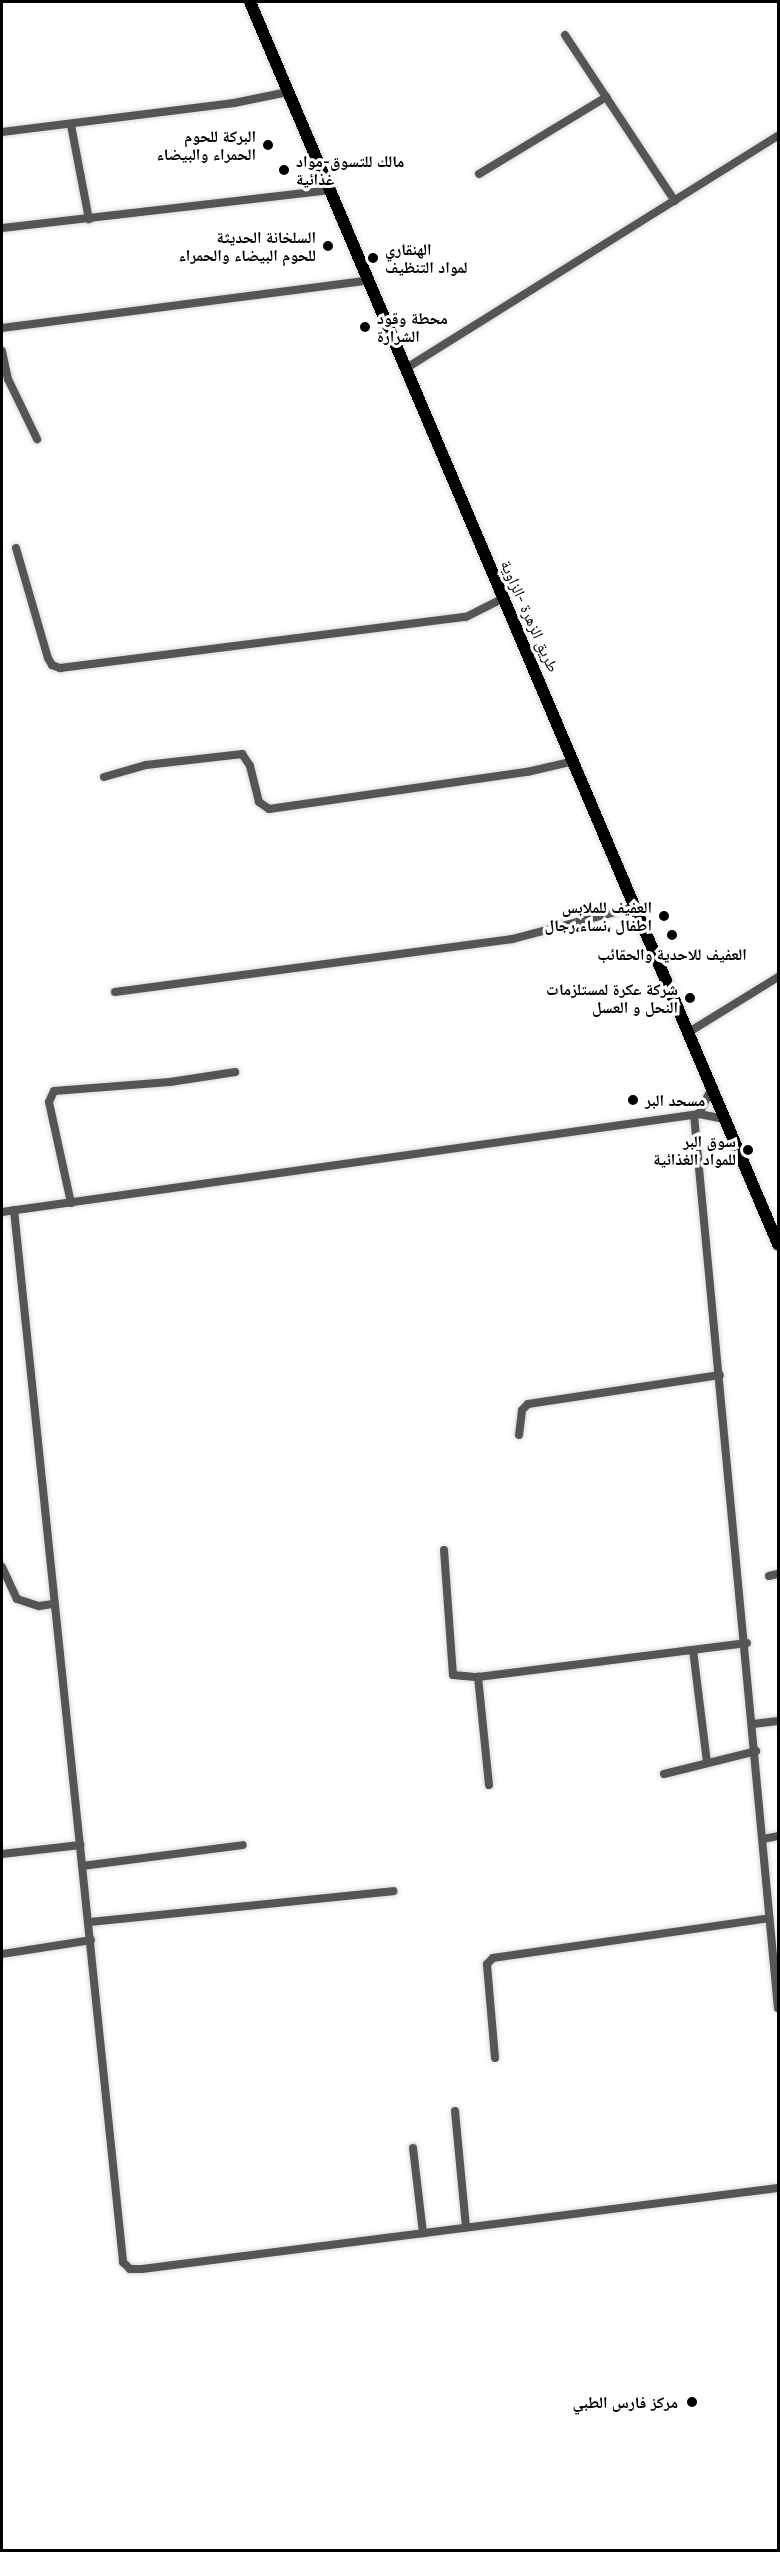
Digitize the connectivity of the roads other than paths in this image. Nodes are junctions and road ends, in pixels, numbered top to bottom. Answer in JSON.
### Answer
{"nodes":[{"id":1,"x":250,"y":2,"type":"edge"},
{"id":2,"x":565,"y":35,"type":"dead end"},
{"id":3,"x":288,"y":92,"type":"junction"},
{"id":4,"x":606,"y":97,"type":"junction"},
{"id":5,"x":70,"y":125,"type":"junction"},
{"id":6,"x":2,"y":132,"type":"edge"},
{"id":7,"x":778,"y":136,"type":"edge"},
{"id":8,"x":479,"y":174,"type":"dead end"},
{"id":9,"x":328,"y":190,"type":"junction"},
{"id":10,"x":675,"y":201,"type":"junction"},
{"id":11,"x":89,"y":219,"type":"junction"},
{"id":12,"x":2,"y":228,"type":"edge"},
{"id":13,"x":370,"y":280,"type":"junction"},
{"id":14,"x":2,"y":328,"type":"edge"},
{"id":15,"x":2,"y":351,"type":"edge"},
{"id":16,"x":408,"y":367,"type":"junction"},
{"id":17,"x":37,"y":439,"type":"dead end"},
{"id":18,"x":16,"y":548,"type":"dead end"},
{"id":19,"x":504,"y":598,"type":"junction"},
{"id":20,"x":574,"y":760,"type":"junction"},
{"id":21,"x":104,"y":777,"type":"dead end"},
{"id":22,"x":636,"y":907,"type":"junction"},
{"id":23,"x":778,"y":977,"type":"edge"},
{"id":24,"x":115,"y":992,"type":"dead end"},
{"id":25,"x":689,"y":1032,"type":"junction"},
{"id":26,"x":235,"y":1072,"type":"dead end"},
{"id":27,"x":711,"y":1089,"type":"junction"},
{"id":28,"x":697,"y":1114,"type":"junction"},
{"id":29,"x":724,"y":1119,"type":"junction"},
{"id":30,"x":71,"y":1203,"type":"junction"},
{"id":31,"x":14,"y":1210,"type":"junction"},
{"id":32,"x":2,"y":1212,"type":"edge"},
{"id":33,"x":778,"y":1244,"type":"edge"},
{"id":34,"x":720,"y":1375,"type":"junction"},
{"id":35,"x":519,"y":1435,"type":"dead end"},
{"id":36,"x":444,"y":1550,"type":"dead end"},
{"id":37,"x":2,"y":1567,"type":"edge"},
{"id":38,"x":53,"y":1604,"type":"junction"},
{"id":39,"x":747,"y":1643,"type":"junction"},
{"id":40,"x":693,"y":1650,"type":"junction"},
{"id":41,"x":478,"y":1677,"type":"junction"},
{"id":42,"x":778,"y":1722,"type":"edge"},
{"id":43,"x":753,"y":1725,"type":"junction"},
{"id":44,"x":756,"y":1751,"type":"junction"},
{"id":45,"x":707,"y":1763,"type":"junction"},
{"id":46,"x":664,"y":1774,"type":"dead end"},
{"id":47,"x":489,"y":1785,"type":"dead end"},
{"id":48,"x":778,"y":1836,"type":"edge"},
{"id":49,"x":763,"y":1839,"type":"junction"},
{"id":50,"x":80,"y":1845,"type":"junction"},
{"id":51,"x":243,"y":1845,"type":"dead end"},
{"id":52,"x":2,"y":1854,"type":"edge"},
{"id":53,"x":82,"y":1866,"type":"junction"},
{"id":54,"x":393,"y":1891,"type":"dead end"},
{"id":55,"x":769,"y":1918,"type":"junction"},
{"id":56,"x":89,"y":1922,"type":"junction"},
{"id":57,"x":91,"y":1940,"type":"junction"},
{"id":58,"x":2,"y":1954,"type":"edge"},
{"id":59,"x":778,"y":2008,"type":"edge"},
{"id":60,"x":495,"y":2058,"type":"dead end"},
{"id":61,"x":455,"y":2111,"type":"dead end"},
{"id":62,"x":413,"y":2148,"type":"dead end"},
{"id":63,"x":778,"y":2188,"type":"edge"},
{"id":64,"x":466,"y":2227,"type":"junction"},
{"id":65,"x":423,"y":2233,"type":"junction"}],
"edges":[{"from":1,"to":3,"type":"main road","name":"طريق الزهرة -الزاوية"},
{"from":2,"to":4,"type":"street"},
{"from":3,"to":5,"type":"street"},
{"from":3,"to":9,"type":"main road","name":"طريق الزهرة -الزاوية"},
{"from":4,"to":8,"type":"street"},
{"from":4,"to":10,"type":"street"},
{"from":5,"to":6,"type":"street"},
{"from":5,"to":11,"type":"street"},
{"from":7,"to":10,"type":"street"},
{"from":9,"to":11,"type":"street"},
{"from":9,"to":13,"type":"main road","name":"طريق الزهرة -الزاوية"},
{"from":10,"to":16,"type":"street"},
{"from":11,"to":12,"type":"street"},
{"from":13,"to":14,"type":"street"},
{"from":13,"to":16,"type":"main road","name":"طريق الزهرة -الزاوية"},
{"from":15,"to":17,"type":"street"},
{"from":16,"to":19,"type":"main road","name":"طريق الزهرة -الزاوية"},
{"from":18,"to":19,"type":"street"},
{"from":19,"to":20,"type":"main road","name":"طريق الزهرة -الزاوية"},
{"from":20,"to":21,"type":"street"},
{"from":20,"to":22,"type":"main road","name":"طريق الزهرة -الزاوية"},
{"from":22,"to":24,"type":"street"},
{"from":22,"to":25,"type":"main road","name":"طريق الزهرة -الزاوية"},
{"from":23,"to":25,"type":"street"},
{"from":25,"to":27,"type":"main road","name":"طريق الزهرة -الزاوية"},
{"from":26,"to":30,"type":"street"},
{"from":27,"to":28,"type":"street"},
{"from":27,"to":29,"type":"main road","name":"طريق الزهرة -الزاوية"},
{"from":28,"to":29,"type":"street"},
{"from":28,"to":30,"type":"street"},
{"from":28,"to":34,"type":"street"},
{"from":29,"to":33,"type":"main road","name":"طريق الزهرة -الزاوية"},
{"from":30,"to":31,"type":"street"},
{"from":31,"to":32,"type":"street"},
{"from":31,"to":38,"type":"street"},
{"from":34,"to":35,"type":"street"},
{"from":34,"to":39,"type":"street"},
{"from":36,"to":41,"type":"street"},
{"from":37,"to":38,"type":"street"},
{"from":38,"to":50,"type":"street"},
{"from":39,"to":40,"type":"street"},
{"from":39,"to":43,"type":"street"},
{"from":40,"to":41,"type":"street"},
{"from":40,"to":45,"type":"street"},
{"from":41,"to":47,"type":"street"},
{"from":42,"to":43,"type":"street"},
{"from":43,"to":44,"type":"street"},
{"from":44,"to":45,"type":"street"},
{"from":44,"to":49,"type":"street"},
{"from":45,"to":46,"type":"street"},
{"from":48,"to":49,"type":"street"},
{"from":49,"to":55,"type":"street"},
{"from":50,"to":52,"type":"street"},
{"from":50,"to":53,"type":"street"},
{"from":51,"to":53,"type":"street"},
{"from":53,"to":56,"type":"street"},
{"from":54,"to":56,"type":"street"},
{"from":55,"to":59,"type":"street"},
{"from":55,"to":60,"type":"street"},
{"from":56,"to":57,"type":"street"},
{"from":57,"to":58,"type":"street"},
{"from":57,"to":65,"type":"street"},
{"from":61,"to":64,"type":"street"},
{"from":62,"to":65,"type":"street"},
{"from":63,"to":64,"type":"street"},
{"from":64,"to":65,"type":"street"}]}
